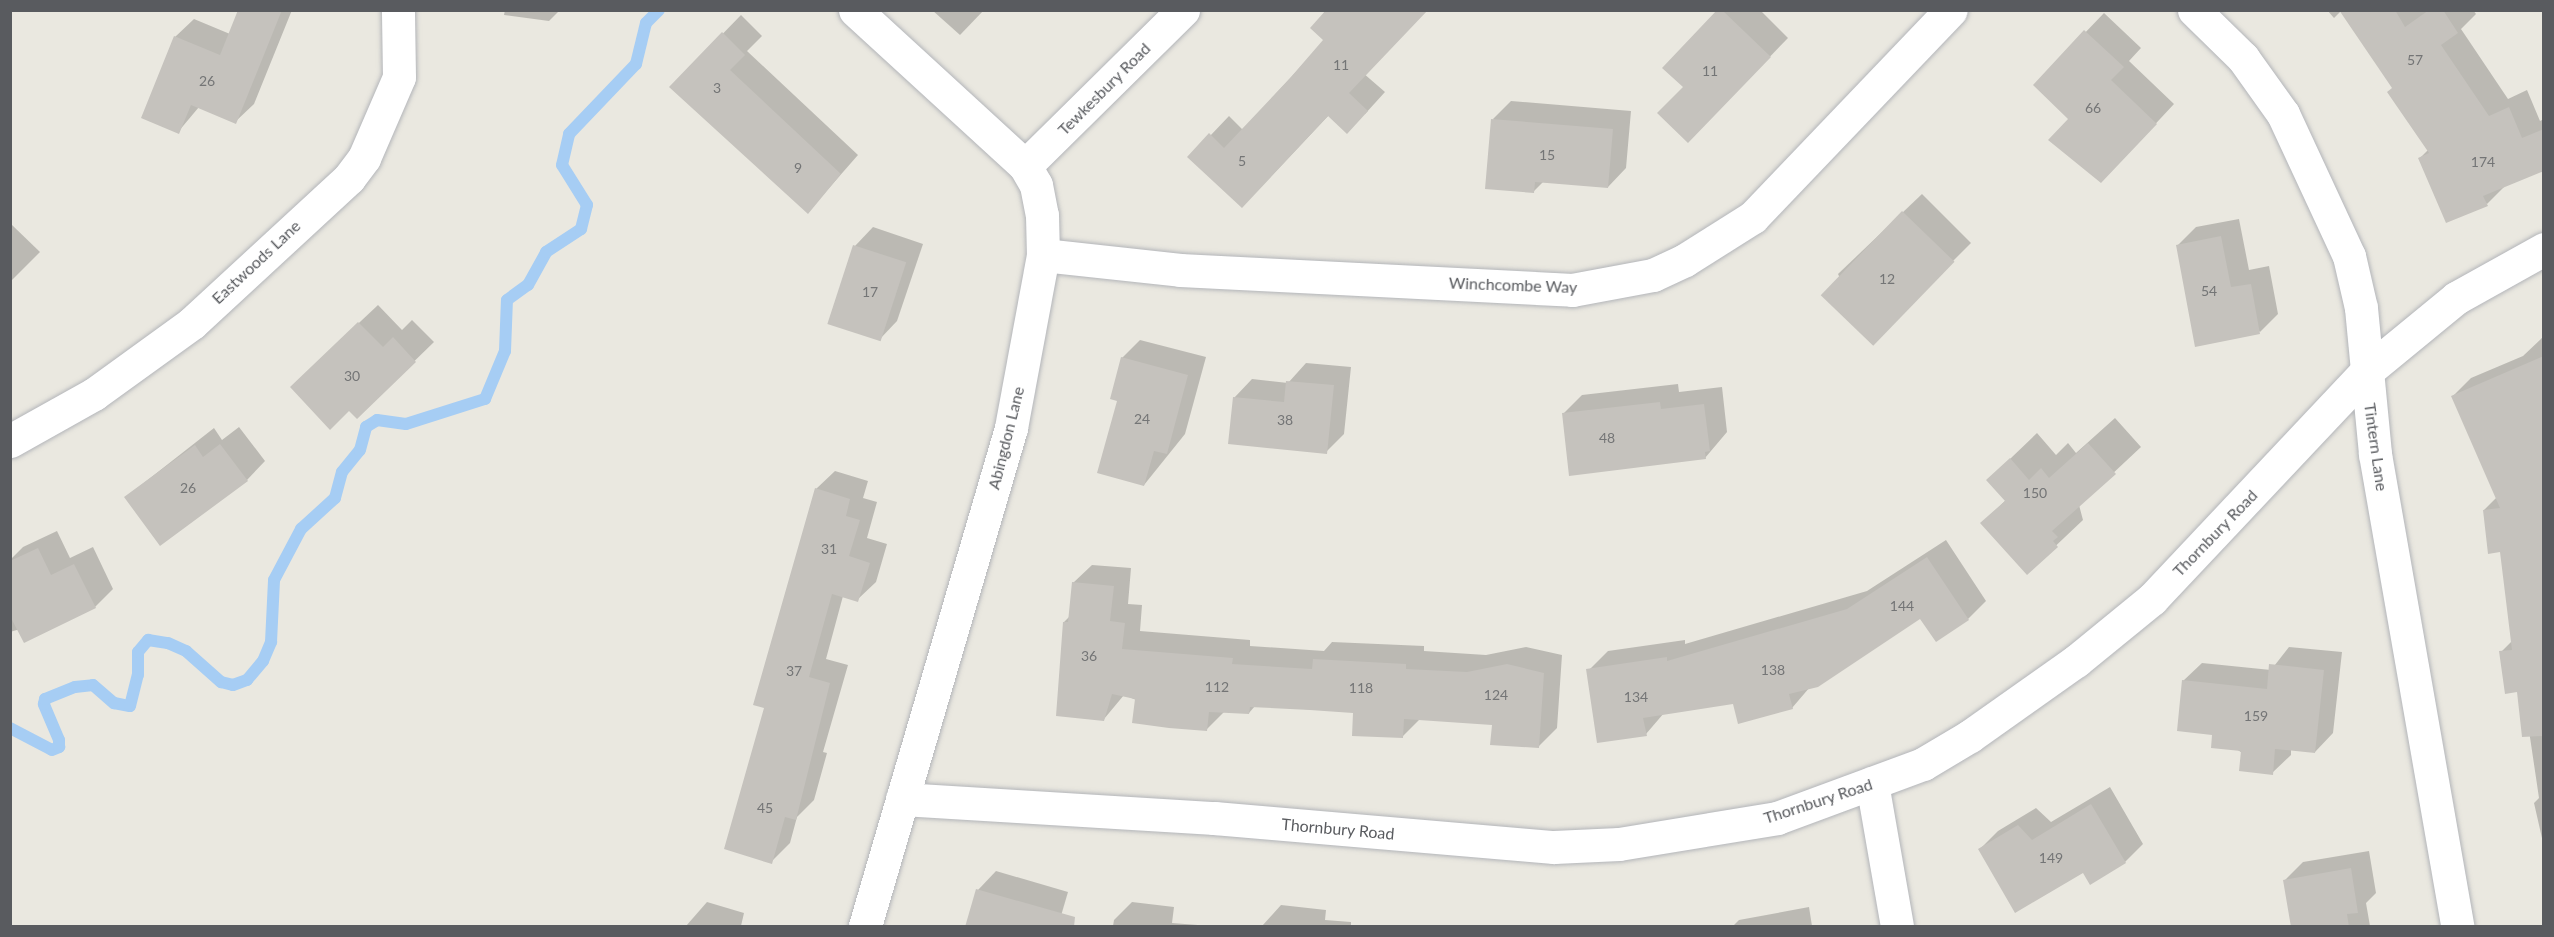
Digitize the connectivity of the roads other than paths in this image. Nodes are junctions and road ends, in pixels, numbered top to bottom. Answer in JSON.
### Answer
{"nodes":[{"id":1,"x":399,"y":10,"type":"edge"},
{"id":2,"x":855,"y":10,"type":"edge"},
{"id":3,"x":1183,"y":10,"type":"edge"},
{"id":4,"x":1951,"y":10,"type":"edge"},
{"id":5,"x":2194,"y":10,"type":"edge"},
{"id":6,"x":1025,"y":166,"type":"junction"},
{"id":7,"x":2544,"y":249,"type":"edge"},
{"id":8,"x":1043,"y":255,"type":"junction"},
{"id":9,"x":2366,"y":372,"type":"junction"},
{"id":10,"x":10,"y":441,"type":"edge"},
{"id":11,"x":1872,"y":783,"type":"junction"},
{"id":12,"x":902,"y":799,"type":"junction"},
{"id":13,"x":865,"y":927,"type":"edge"},
{"id":14,"x":1897,"y":927,"type":"edge"},
{"id":15,"x":2457,"y":927,"type":"edge"}],
"edges":[{"from":1,"to":10,"type":"street","name":"Eastwoods Lane"},
{"from":2,"to":6,"type":"street","name":"Abingdon Lane"},
{"from":3,"to":6,"type":"street","name":"Tewkesbury Road"},
{"from":4,"to":8,"type":"street","name":"Winchcombe Way"},
{"from":5,"to":9,"type":"street","name":"Tintern Lane"},
{"from":6,"to":8,"type":"street","name":"Abingdon Lane"},
{"from":7,"to":9,"type":"street","name":"Thornbury Road"},
{"from":8,"to":12,"type":"street","name":"Abingdon Lane"},
{"from":9,"to":11,"type":"street","name":"Thornbury Road"},
{"from":9,"to":15,"type":"street","name":"Tintern Lane"},
{"from":11,"to":12,"type":"street","name":"Thornbury Road"},
{"from":11,"to":14,"type":"street"},
{"from":12,"to":13,"type":"street","name":"Abingdon Lane"}]}
